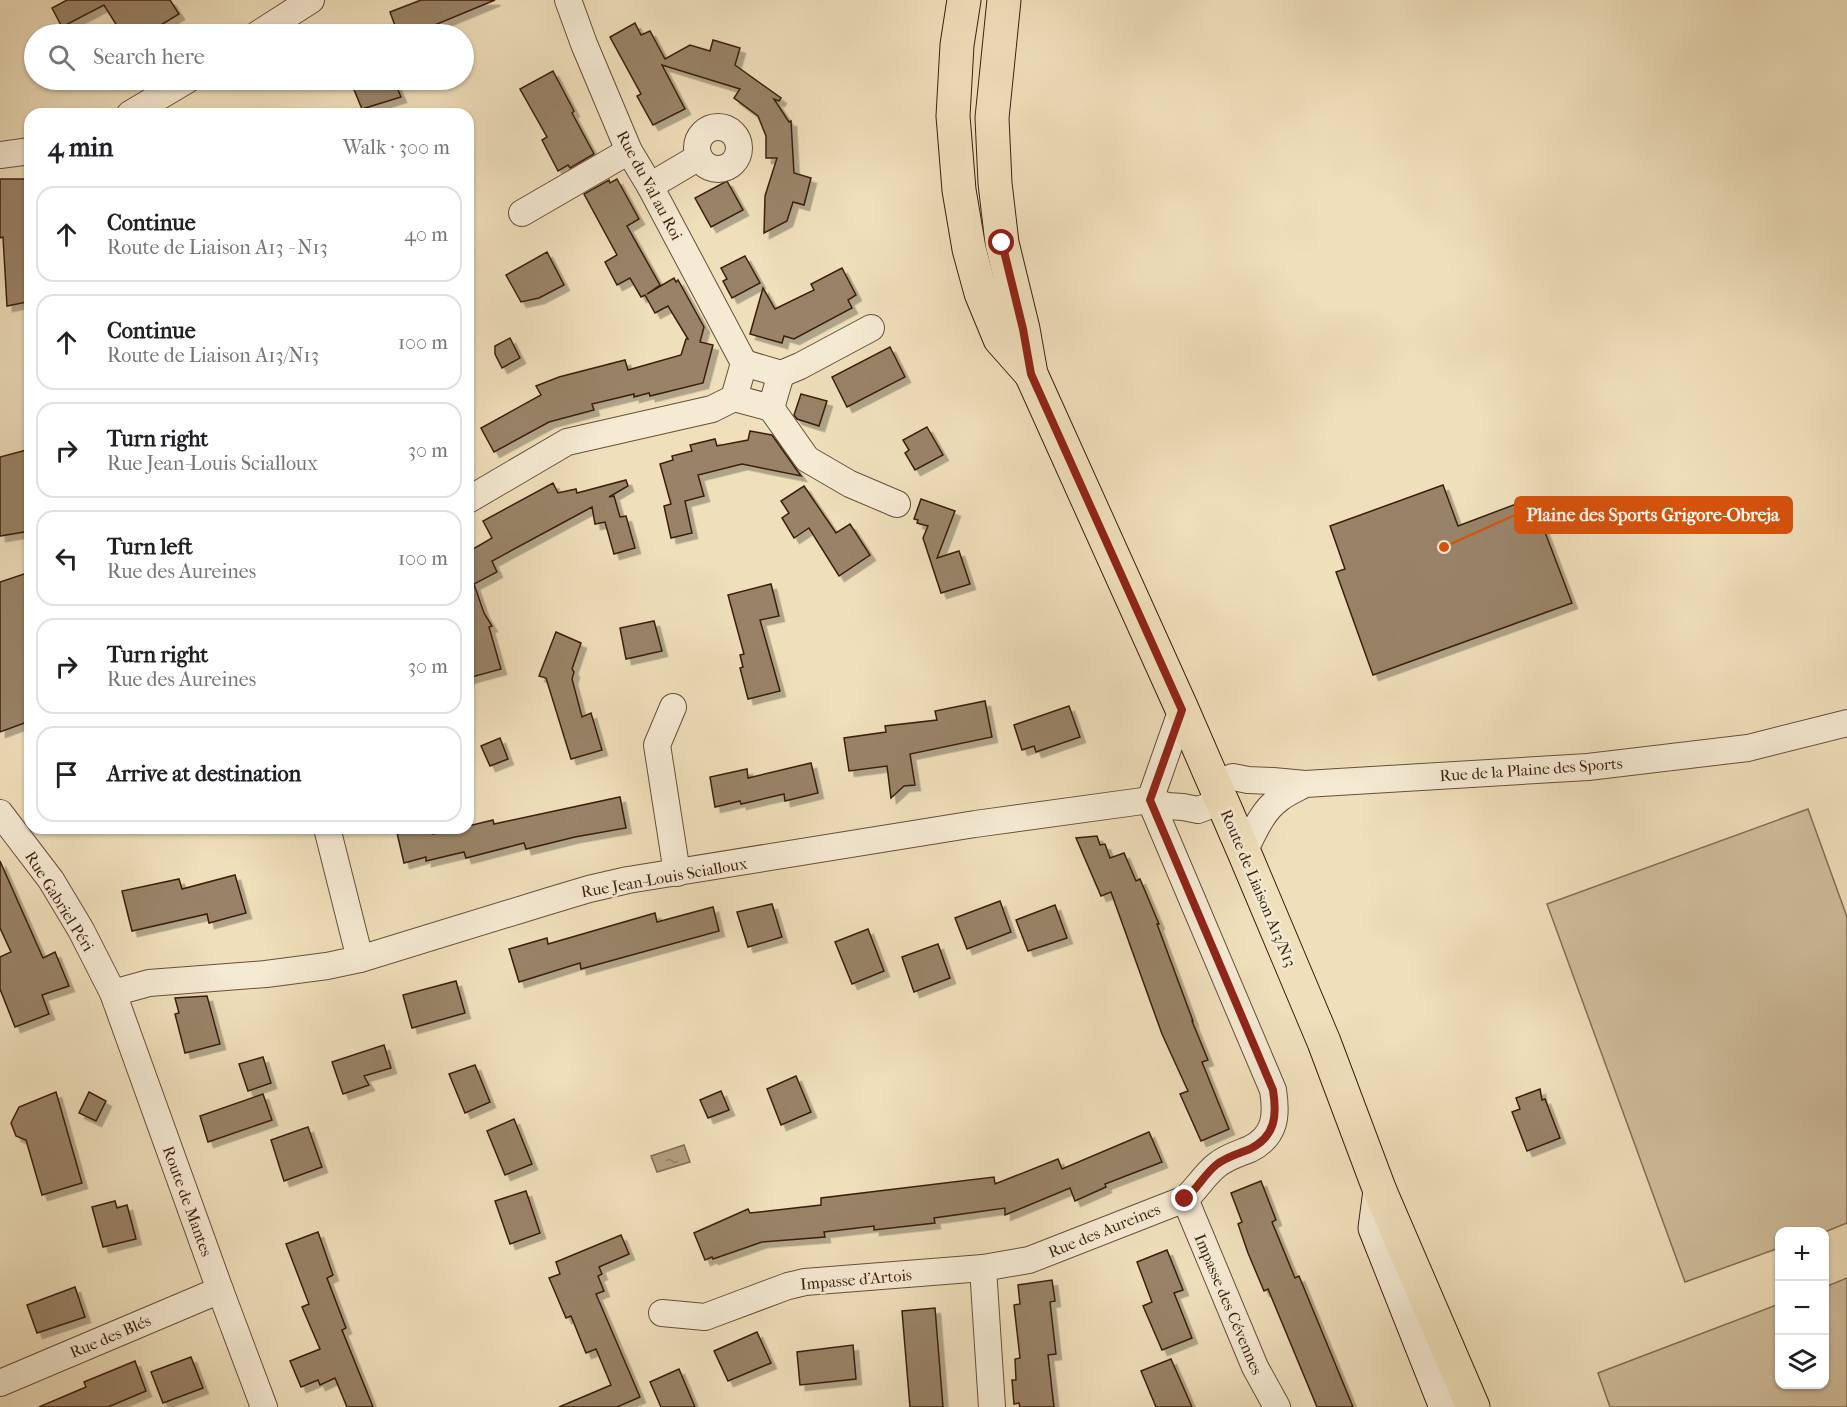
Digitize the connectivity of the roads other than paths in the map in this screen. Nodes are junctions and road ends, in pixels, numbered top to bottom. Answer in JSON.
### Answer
{"nodes":[{"id":1,"x":311,"y":0,"type":"edge"},
{"id":2,"x":568,"y":0,"type":"edge"},
{"id":3,"x":964,"y":0,"type":"edge"},
{"id":4,"x":1004,"y":0,"type":"edge"},
{"id":5,"x":274,"y":24,"type":"edge"},
{"id":6,"x":170,"y":90,"type":"edge"},
{"id":7,"x":140,"y":108,"type":"edge"},
{"id":8,"x":629,"y":151,"type":"junction"},
{"id":9,"x":24,"y":152,"type":"edge"},
{"id":10,"x":0,"y":155,"type":"edge"},
{"id":11,"x":699,"y":157,"type":"dead end"},
{"id":12,"x":650,"y":186,"type":"junction"},
{"id":13,"x":522,"y":213,"type":"dead end"},
{"id":14,"x":871,"y":328,"type":"dead end"},
{"id":15,"x":744,"y":363,"type":"junction"},
{"id":16,"x":781,"y":374,"type":"junction"},
{"id":17,"x":1031,"y":374,"type":"junction"},
{"id":18,"x":734,"y":398,"type":"junction"},
{"id":19,"x":771,"y":408,"type":"junction"},
{"id":20,"x":474,"y":496,"type":"edge"},
{"id":21,"x":897,"y":504,"type":"dead end"},
{"id":22,"x":673,"y":708,"type":"dead end"},
{"id":23,"x":1182,"y":710,"type":"junction"},
{"id":24,"x":1847,"y":723,"type":"edge"},
{"id":25,"x":1305,"y":784,"type":"junction"},
{"id":26,"x":1218,"y":792,"type":"junction"},
{"id":27,"x":1150,"y":800,"type":"junction"},
{"id":28,"x":1,"y":815,"type":"edge"},
{"id":29,"x":329,"y":834,"type":"edge"},
{"id":30,"x":1244,"y":852,"type":"junction"},
{"id":31,"x":677,"y":873,"type":"junction"},
{"id":32,"x":360,"y":958,"type":"junction"},
{"id":33,"x":113,"y":993,"type":"junction"},
{"id":34,"x":1380,"y":1191,"type":"junction"},
{"id":35,"x":1185,"y":1199,"type":"junction"},
{"id":36,"x":983,"y":1268,"type":"junction"},
{"id":37,"x":219,"y":1290,"type":"junction"},
{"id":38,"x":662,"y":1313,"type":"dead end"},
{"id":39,"x":0,"y":1383,"type":"edge"},
{"id":40,"x":264,"y":1407,"type":"edge"},
{"id":41,"x":992,"y":1407,"type":"edge"},
{"id":42,"x":1277,"y":1407,"type":"edge"},
{"id":43,"x":1446,"y":1407,"type":"edge"},
{"id":44,"x":1473,"y":1407,"type":"edge"}],
"edges":[{"from":1,"to":5,"type":"street"},
{"from":2,"to":8,"type":"street","name":"Rue du Val au Roi"},
{"from":3,"to":17,"type":"main road"},
{"from":4,"to":17,"type":"main road"},
{"from":6,"to":7,"type":"street"},
{"from":8,"to":12,"type":"street","name":"Rue du Val au Roi"},
{"from":8,"to":13,"type":"street"},
{"from":9,"to":10,"type":"street"},
{"from":11,"to":12,"type":"street"},
{"from":12,"to":15,"type":"street","name":"Rue du Val au Roi"},
{"from":14,"to":16,"type":"street"},
{"from":15,"to":16,"type":"street"},
{"from":15,"to":18,"type":"street"},
{"from":16,"to":19,"type":"street"},
{"from":17,"to":23,"type":"main road","name":"Route de Liaison A13/N13"},
{"from":18,"to":19,"type":"street"},
{"from":18,"to":20,"type":"street"},
{"from":19,"to":21,"type":"street"},
{"from":22,"to":31,"type":"street"},
{"from":23,"to":26,"type":"main road","name":"Route de Liaison A13/N13"},
{"from":23,"to":27,"type":"street"},
{"from":24,"to":25,"type":"street","name":"Rue de la Plaine des Sports"},
{"from":25,"to":26,"type":"street"},
{"from":25,"to":30,"type":"street","name":"Rue de la Plaine des Sports"},
{"from":26,"to":27,"type":"street","name":"Rue Jean-Louis Scialloux"},
{"from":26,"to":30,"type":"main road","name":"Route de Liaison A13/N13"},
{"from":27,"to":31,"type":"street","name":"Rue Jean-Louis Scialloux"},
{"from":27,"to":35,"type":"street","name":"Rue des Aureines"},
{"from":28,"to":33,"type":"street","name":"Rue Gabriel Péri"},
{"from":29,"to":32,"type":"street"},
{"from":30,"to":34,"type":"main road","name":"Route de Liaison A13/N13"},
{"from":31,"to":32,"type":"street","name":"Rue Jean-Louis Scialloux"},
{"from":32,"to":33,"type":"street","name":"Rue Jean-Louis Scialloux"},
{"from":33,"to":37,"type":"street","name":"Route de Mantes"},
{"from":34,"to":43,"type":"main road"},
{"from":34,"to":44,"type":"main road","name":"Route de Liaison A13/N13"},
{"from":35,"to":36,"type":"street","name":"Rue des Aureines"},
{"from":35,"to":42,"type":"street","name":"Impasse des Cévennes"},
{"from":36,"to":38,"type":"street","name":"Impasse d'Artois"},
{"from":36,"to":41,"type":"street"},
{"from":37,"to":39,"type":"street","name":"Rue des Blés"},
{"from":37,"to":40,"type":"street","name":"Route de Mantes"}]}
